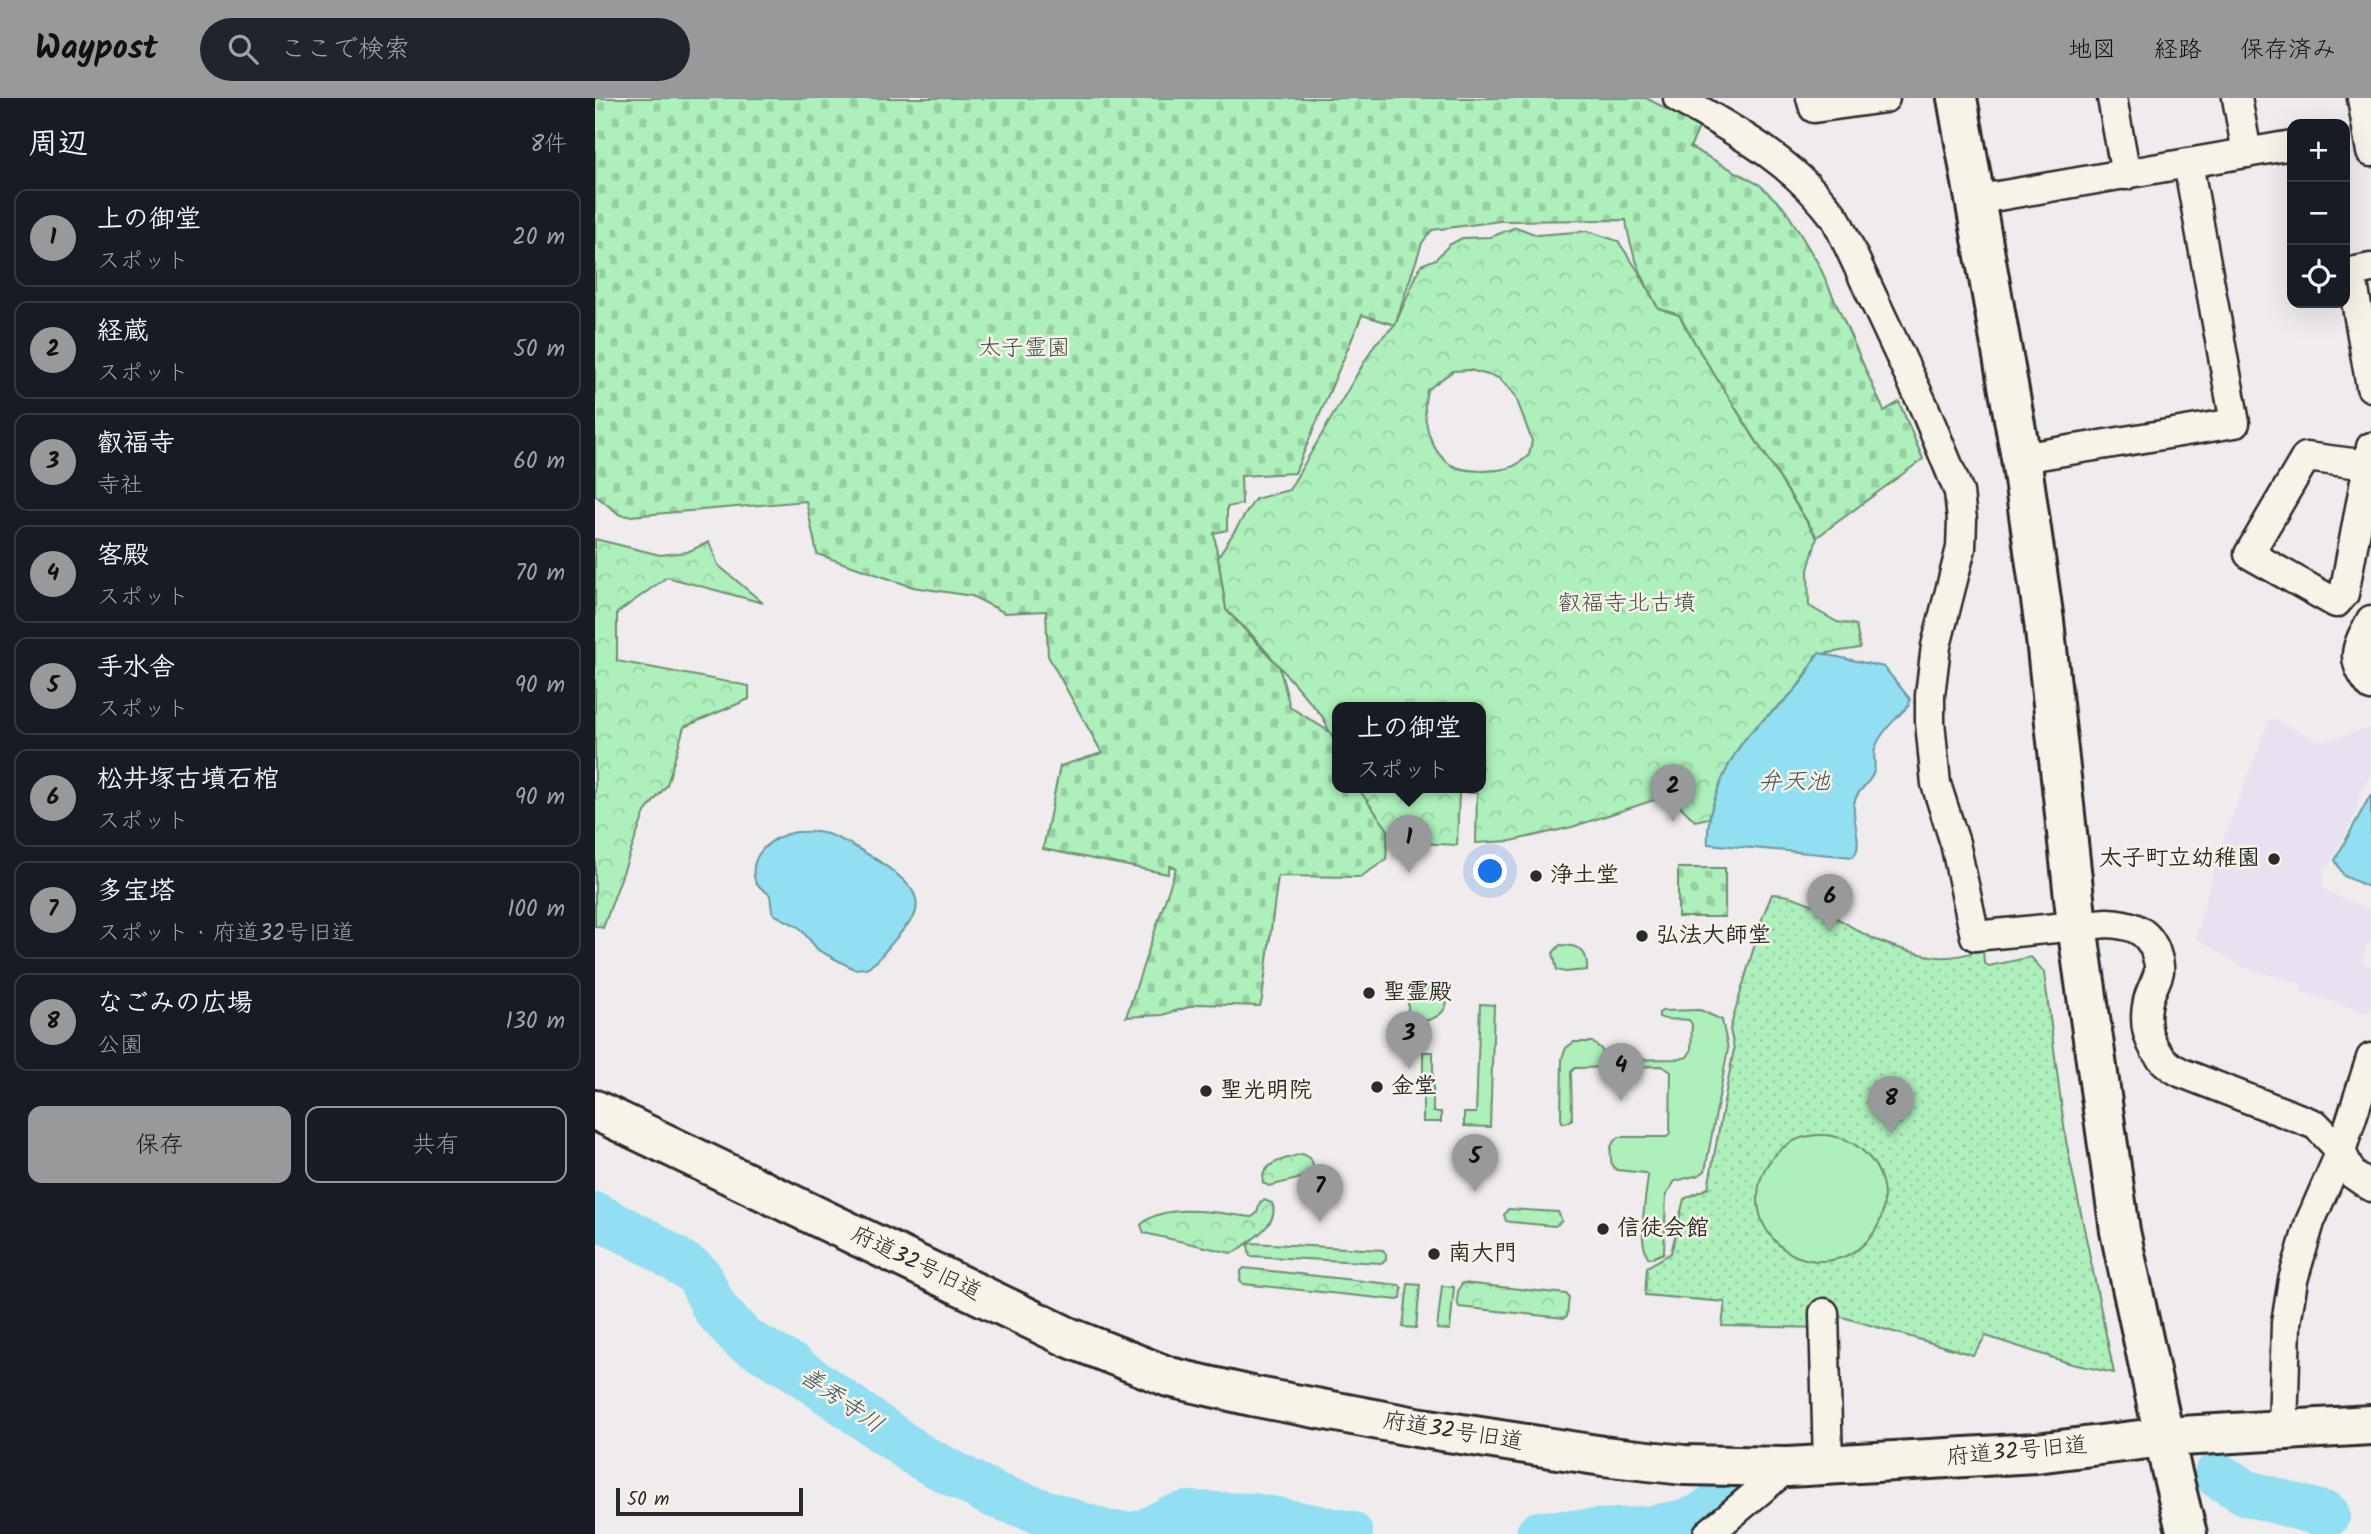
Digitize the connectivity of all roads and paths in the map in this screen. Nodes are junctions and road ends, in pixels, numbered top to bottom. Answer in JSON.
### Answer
{"nodes":[{"id":1,"x":1678,"y":98,"type":"edge"},
{"id":2,"x":1811,"y":98,"type":"edge"},
{"id":3,"x":1885,"y":98,"type":"edge"},
{"id":4,"x":1957,"y":98,"type":"edge"},
{"id":5,"x":2112,"y":98,"type":"edge"},
{"id":6,"x":2237,"y":98,"type":"edge"},
{"id":7,"x":2362,"y":98,"type":"edge"},
{"id":8,"x":2364,"y":138,"type":"edge"},
{"id":9,"x":2287,"y":146,"type":"edge"},
{"id":10,"x":2247,"y":153,"type":"junction"},
{"id":11,"x":2188,"y":163,"type":"junction"},
{"id":12,"x":2126,"y":175,"type":"junction"},
{"id":13,"x":1975,"y":200,"type":"junction"},
{"id":14,"x":2371,"y":268,"type":"edge"},
{"id":15,"x":2371,"y":387,"type":"edge"},
{"id":16,"x":2369,"y":456,"type":"edge"},
{"id":17,"x":2021,"y":458,"type":"junction"},
{"id":18,"x":2371,"y":620,"type":"edge"},
{"id":19,"x":2371,"y":686,"type":"edge"},
{"id":20,"x":2077,"y":925,"type":"junction"},
{"id":21,"x":2371,"y":1058,"type":"edge"},
{"id":22,"x":595,"y":1110,"type":"edge"},
{"id":23,"x":2341,"y":1151,"type":"junction"},
{"id":24,"x":2371,"y":1187,"type":"edge"},
{"id":25,"x":1825,"y":1313,"type":"dead end"},
{"id":26,"x":2371,"y":1424,"type":"edge"},
{"id":27,"x":2283,"y":1432,"type":"junction"},
{"id":28,"x":2164,"y":1437,"type":"junction"},
{"id":29,"x":1828,"y":1464,"type":"junction"},
{"id":30,"x":1789,"y":1467,"type":"junction"},
{"id":31,"x":1708,"y":1534,"type":"edge"},
{"id":32,"x":2187,"y":1534,"type":"edge"}],
"edges":[{"from":1,"to":20,"type":"street"},
{"from":2,"to":3,"type":"street"},
{"from":4,"to":13,"type":"street"},
{"from":5,"to":12,"type":"street"},
{"from":6,"to":10,"type":"street"},
{"from":7,"to":8,"type":"street"},
{"from":9,"to":10,"type":"street"},
{"from":10,"to":11,"type":"street"},
{"from":11,"to":12,"type":"street"},
{"from":11,"to":17,"type":"street"},
{"from":12,"to":13,"type":"street"},
{"from":13,"to":17,"type":"street"},
{"from":14,"to":15,"type":"street"},
{"from":16,"to":16,"type":"street"},
{"from":17,"to":20,"type":"street"},
{"from":18,"to":19,"type":"street"},
{"from":20,"to":23,"type":"street"},
{"from":20,"to":28,"type":"street"},
{"from":21,"to":23,"type":"street"},
{"from":22,"to":30,"type":"street","name":"府道32号旧道"},
{"from":23,"to":24,"type":"street"},
{"from":23,"to":27,"type":"street"},
{"from":25,"to":29,"type":"street"},
{"from":26,"to":27,"type":"street","name":"府道32号旧道"},
{"from":27,"to":28,"type":"street","name":"府道32号旧道"},
{"from":28,"to":29,"type":"street","name":"府道32号旧道"},
{"from":28,"to":32,"type":"street"},
{"from":29,"to":30,"type":"street","name":"府道32号旧道"},
{"from":30,"to":31,"type":"street"}]}
